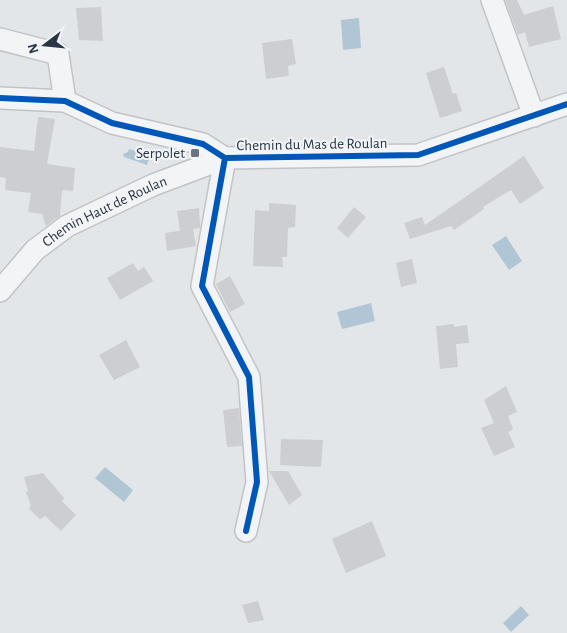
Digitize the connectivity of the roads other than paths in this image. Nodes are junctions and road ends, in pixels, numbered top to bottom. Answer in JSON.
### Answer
{"nodes":[{"id":1,"x":492,"y":0,"type":"edge"},
{"id":2,"x":0,"y":39,"type":"edge"},
{"id":3,"x":0,"y":98,"type":"edge"},
{"id":4,"x":64,"y":102,"type":"junction"},
{"id":5,"x":567,"y":104,"type":"edge"},
{"id":6,"x":534,"y":116,"type":"junction"},
{"id":7,"x":226,"y":158,"type":"junction"},
{"id":8,"x":0,"y":292,"type":"edge"},
{"id":9,"x":246,"y":531,"type":"dead end"}],
"edges":[{"from":1,"to":6,"type":"street"},
{"from":2,"to":4,"type":"street"},
{"from":3,"to":4,"type":"street","name":"Chemin du Mas de Roulan"},
{"from":4,"to":7,"type":"street","name":"Chemin du Mas de Roulan"},
{"from":5,"to":6,"type":"street","name":"Chemin du Mas de Roulan"},
{"from":6,"to":7,"type":"street","name":"Chemin du Mas de Roulan"},
{"from":7,"to":8,"type":"street","name":"Chemin Haut de Roulan"},
{"from":7,"to":9,"type":"street"}]}
